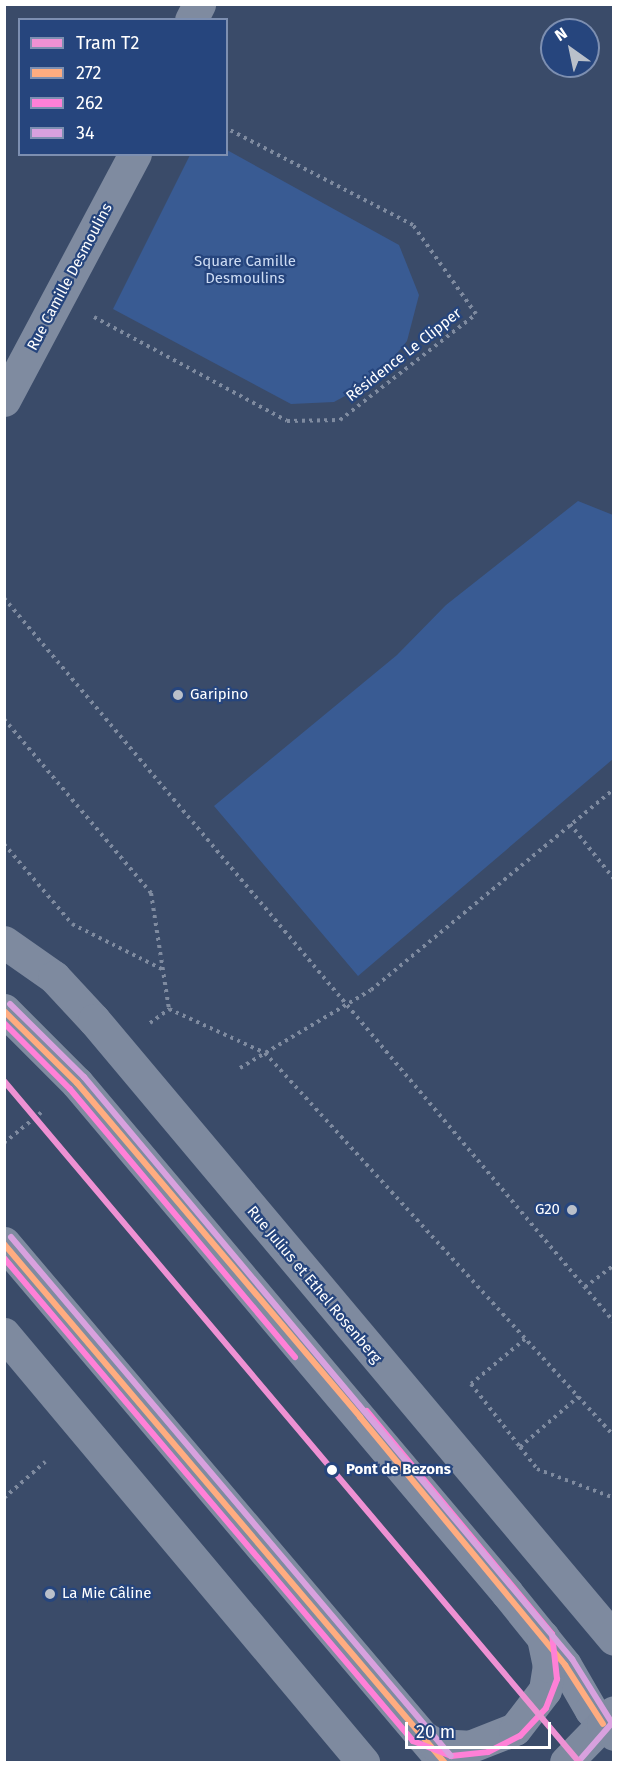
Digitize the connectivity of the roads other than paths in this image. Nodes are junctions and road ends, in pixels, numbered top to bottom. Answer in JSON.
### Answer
{"nodes":[{"id":1,"x":199,"y":4,"type":"edge"},
{"id":2,"x":192,"y":18,"type":"edge"},
{"id":3,"x":134,"y":156,"type":"edge"},
{"id":4,"x":4,"y":400,"type":"edge"},
{"id":5,"x":4,"y":942,"type":"edge"},
{"id":6,"x":10,"y":1018,"type":"edge"},
{"id":7,"x":4,"y":1244,"type":"edge"},
{"id":8,"x":4,"y":1335,"type":"edge"},
{"id":9,"x":543,"y":1637,"type":"junction"},
{"id":10,"x":614,"y":1639,"type":"edge"},
{"id":11,"x":610,"y":1723,"type":"edge"},
{"id":12,"x":420,"y":1735,"type":"junction"},
{"id":13,"x":363,"y":1762,"type":"edge"},
{"id":14,"x":444,"y":1762,"type":"edge"},
{"id":15,"x":566,"y":1762,"type":"edge"}],
"edges":[{"from":1,"to":2,"type":"street"},
{"from":3,"to":4,"type":"street","name":"Rue Camille Desmoulins"},
{"from":5,"to":10,"type":"main road","name":"Rue Julius et Ethel Rosenberg"},
{"from":6,"to":9,"type":"street"},
{"from":7,"to":12,"type":"street"},
{"from":8,"to":13,"type":"main road"},
{"from":9,"to":11,"type":"street"},
{"from":9,"to":12,"type":"street"},
{"from":11,"to":15,"type":"main road"},
{"from":12,"to":14,"type":"street"}]}
